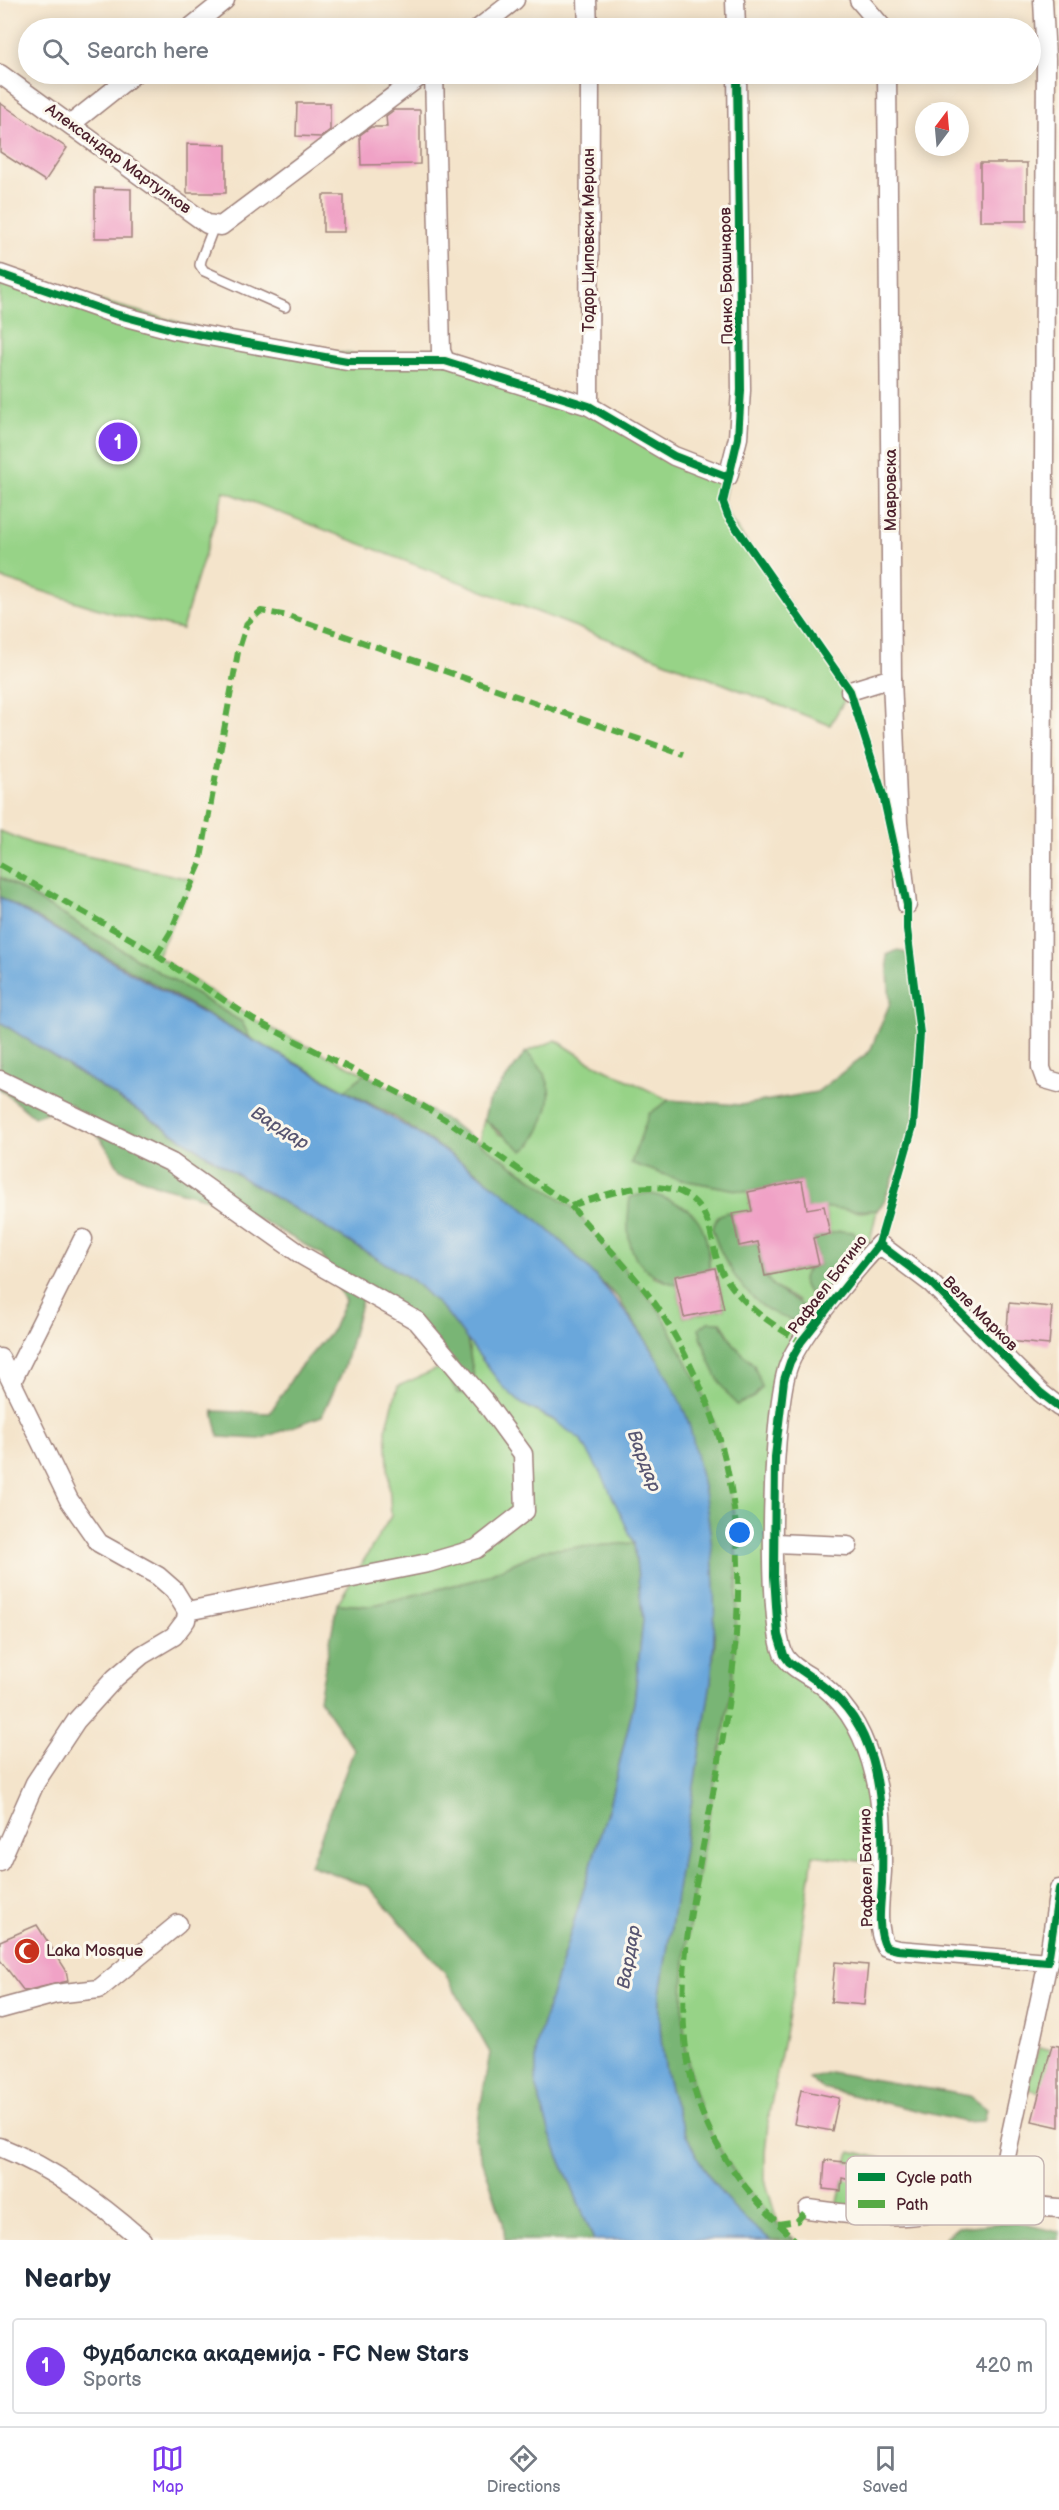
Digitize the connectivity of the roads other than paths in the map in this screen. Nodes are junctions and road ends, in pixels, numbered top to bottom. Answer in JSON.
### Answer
{"nodes":[{"id":1,"x":225,"y":0,"type":"edge"},
{"id":2,"x":515,"y":0,"type":"edge"},
{"id":3,"x":587,"y":0,"type":"edge"},
{"id":4,"x":735,"y":0,"type":"edge"},
{"id":5,"x":859,"y":0,"type":"edge"},
{"id":6,"x":1043,"y":0,"type":"edge"},
{"id":7,"x":202,"y":18,"type":"edge"},
{"id":8,"x":492,"y":18,"type":"edge"},
{"id":9,"x":588,"y":18,"type":"edge"},
{"id":10,"x":736,"y":18,"type":"edge"},
{"id":11,"x":874,"y":18,"type":"edge"},
{"id":12,"x":1052,"y":55,"type":"edge"},
{"id":13,"x":0,"y":74,"type":"edge"},
{"id":14,"x":121,"y":84,"type":"edge"},
{"id":15,"x":410,"y":84,"type":"edge"},
{"id":16,"x":434,"y":84,"type":"edge"},
{"id":17,"x":590,"y":84,"type":"edge"},
{"id":18,"x":737,"y":84,"type":"edge"},
{"id":19,"x":887,"y":84,"type":"edge"},
{"id":20,"x":71,"y":124,"type":"junction"},
{"id":21,"x":211,"y":225,"type":"junction"},
{"id":22,"x":0,"y":274,"type":"edge"},
{"id":23,"x":285,"y":307,"type":"dead end"},
{"id":24,"x":445,"y":361,"type":"junction"},
{"id":25,"x":589,"y":406,"type":"junction"},
{"id":26,"x":892,"y":678,"type":"junction"},
{"id":27,"x":850,"y":691,"type":"dead end"},
{"id":28,"x":907,"y":905,"type":"dead end"},
{"id":29,"x":0,"y":1080,"type":"edge"},
{"id":30,"x":1059,"y":1083,"type":"edge"},
{"id":31,"x":83,"y":1239,"type":"dead end"},
{"id":32,"x":879,"y":1244,"type":"joint"},
{"id":33,"x":0,"y":1358,"type":"edge"},
{"id":34,"x":12,"y":1381,"type":"junction"},
{"id":35,"x":1059,"y":1407,"type":"edge"},
{"id":36,"x":775,"y":1543,"type":"junction"},
{"id":37,"x":848,"y":1546,"type":"dead end"},
{"id":38,"x":187,"y":1611,"type":"junction"},
{"id":39,"x":0,"y":1863,"type":"edge"},
{"id":40,"x":1059,"y":1889,"type":"edge"},
{"id":41,"x":178,"y":1924,"type":"dead end"},
{"id":42,"x":1048,"y":1962,"type":"junction"},
{"id":43,"x":0,"y":2009,"type":"edge"},
{"id":44,"x":0,"y":2147,"type":"edge"},
{"id":45,"x":1007,"y":2156,"type":"edge"},
{"id":46,"x":1044,"y":2206,"type":"edge"},
{"id":47,"x":1059,"y":2208,"type":"edge"},
{"id":48,"x":808,"y":2209,"type":"dead end"},
{"id":49,"x":846,"y":2213,"type":"edge"},
{"id":50,"x":142,"y":2240,"type":"edge"}],
"edges":[{"from":1,"to":7,"type":"street"},
{"from":2,"to":8,"type":"street"},
{"from":3,"to":9,"type":"street"},
{"from":4,"to":10,"type":"street"},
{"from":5,"to":11,"type":"street"},
{"from":6,"to":12,"type":"street"},
{"from":12,"to":30,"type":"street"},
{"from":13,"to":20,"type":"street","name":"Александар Мартулков"},
{"from":14,"to":20,"type":"street"},
{"from":15,"to":21,"type":"street"},
{"from":16,"to":24,"type":"street"},
{"from":17,"to":25,"type":"street","name":"Тодор Циповски Мерџан"},
{"from":18,"to":25,"type":"street","name":"Панко Брашнаров"},
{"from":19,"to":26,"type":"street","name":"Мавровска"},
{"from":20,"to":21,"type":"street","name":"Александар Мартулков"},
{"from":21,"to":23,"type":"lane"},
{"from":22,"to":24,"type":"street"},
{"from":24,"to":25,"type":"street"},
{"from":26,"to":27,"type":"street"},
{"from":26,"to":28,"type":"street","name":"Мавровска"},
{"from":29,"to":38,"type":"street"},
{"from":31,"to":34,"type":"street"},
{"from":32,"to":35,"type":"street","name":"Веле Марков"},
{"from":32,"to":36,"type":"street","name":"Рафаел Батино"},
{"from":33,"to":34,"type":"street"},
{"from":34,"to":38,"type":"street"},
{"from":36,"to":37,"type":"street"},
{"from":36,"to":42,"type":"street","name":"Рафаел Батино"},
{"from":38,"to":39,"type":"street"},
{"from":40,"to":42,"type":"street"},
{"from":41,"to":43,"type":"street"},
{"from":42,"to":45,"type":"street"},
{"from":44,"to":50,"type":"street"},
{"from":46,"to":47,"type":"street"},
{"from":48,"to":49,"type":"street"}]}
